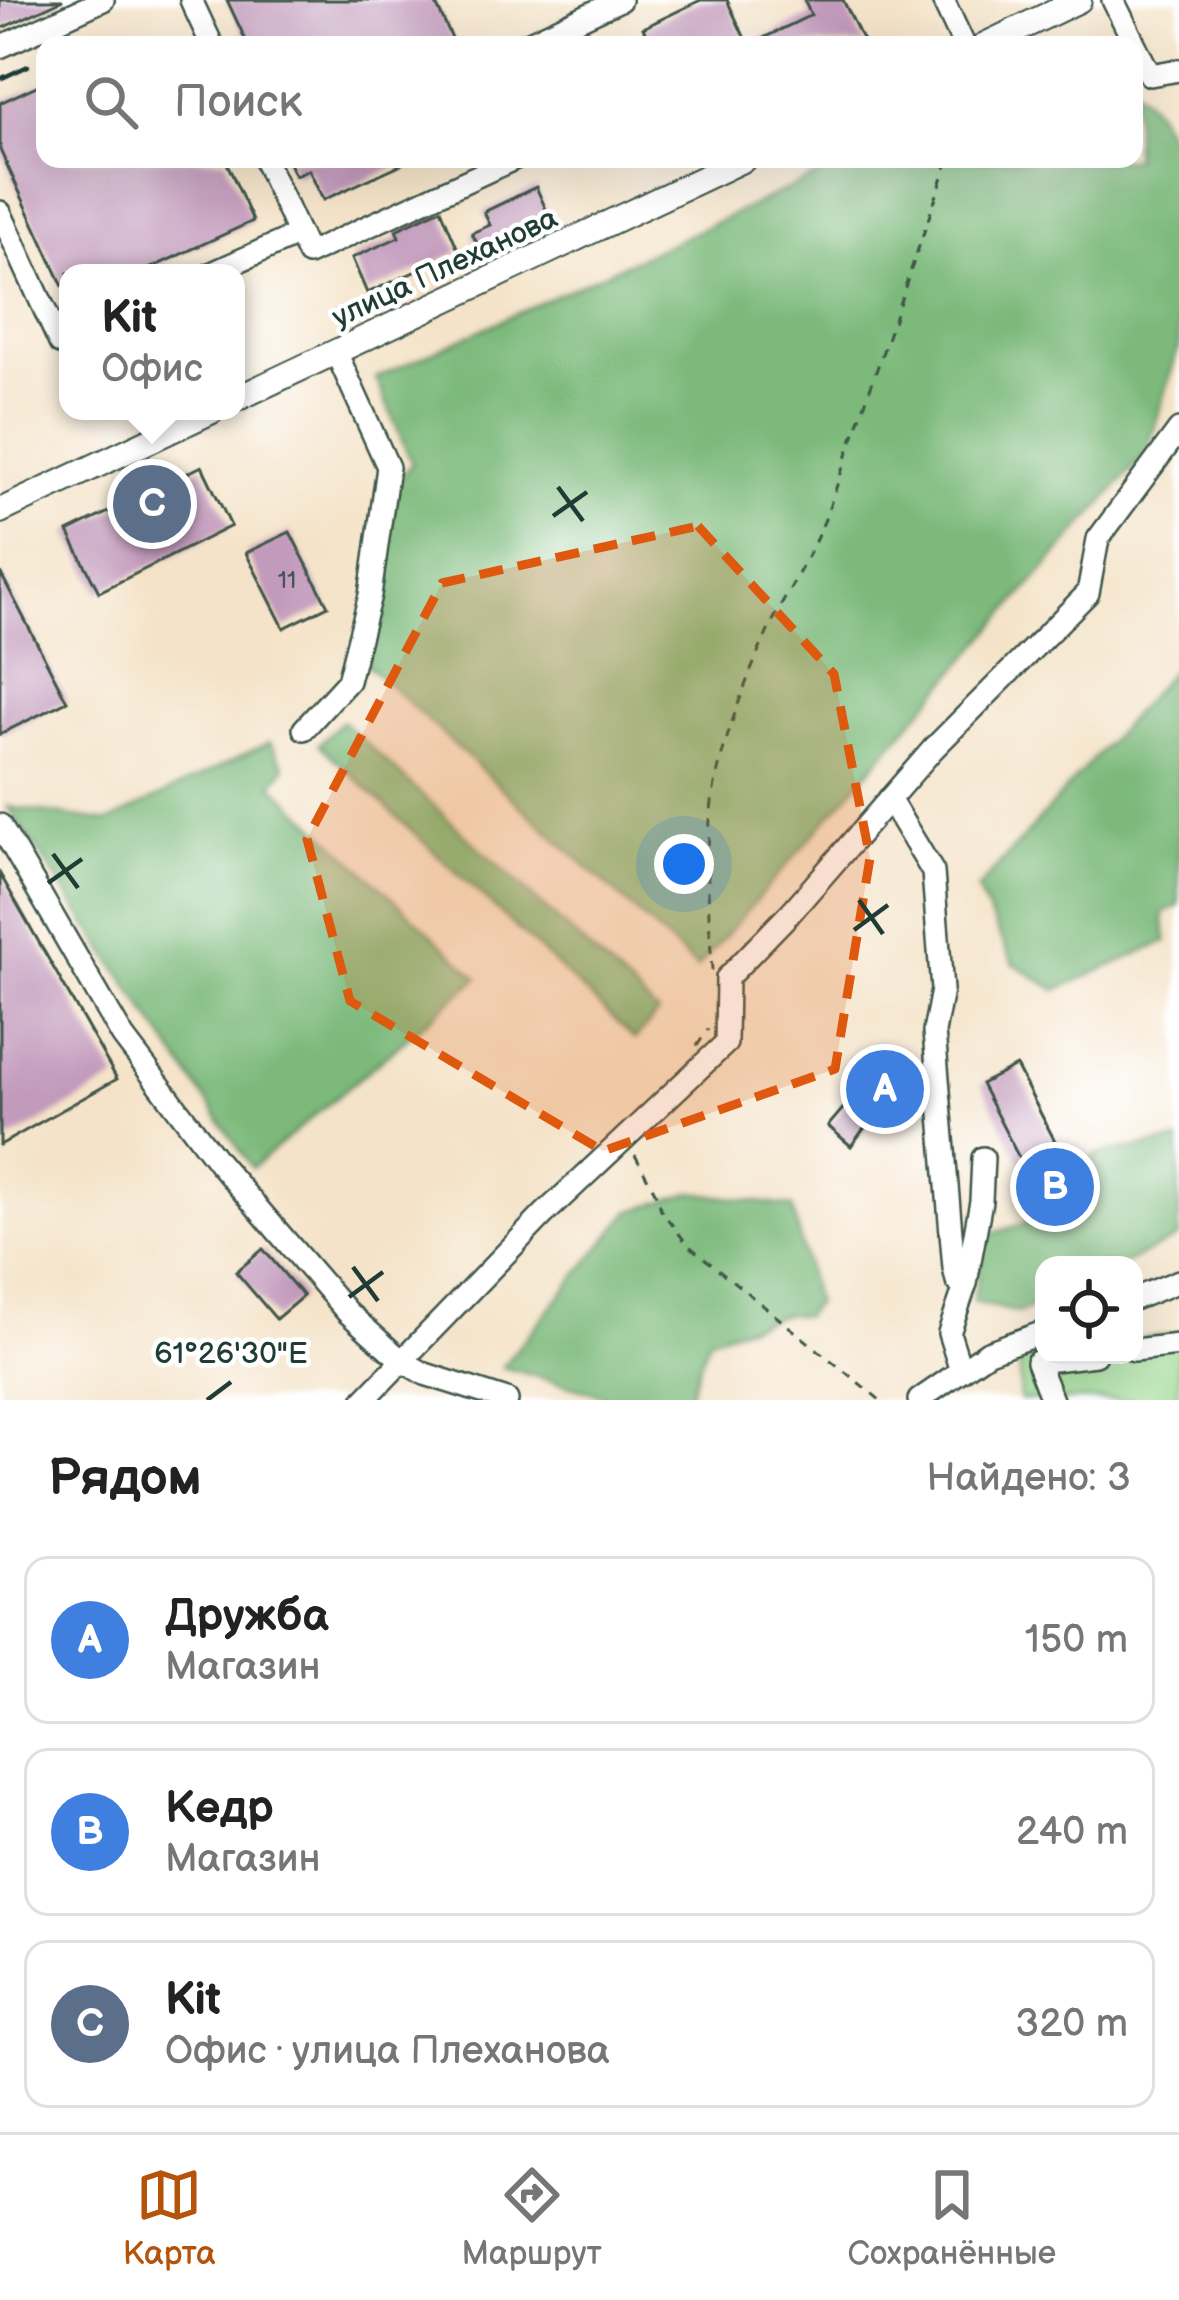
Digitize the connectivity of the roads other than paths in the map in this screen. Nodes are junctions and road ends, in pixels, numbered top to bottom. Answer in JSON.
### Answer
{"nodes":[{"id":1,"x":104,"y":0,"type":"edge"},
{"id":2,"x":191,"y":0,"type":"edge"},
{"id":3,"x":620,"y":0,"type":"edge"},
{"id":4,"x":943,"y":0,"type":"edge"},
{"id":5,"x":1079,"y":0,"type":"edge"},
{"id":6,"x":1113,"y":0,"type":"edge"},
{"id":7,"x":208,"y":36,"type":"edge"},
{"id":8,"x":542,"y":36,"type":"edge"},
{"id":9,"x":960,"y":36,"type":"edge"},
{"id":10,"x":1004,"y":36,"type":"edge"},
{"id":11,"x":1131,"y":36,"type":"edge"},
{"id":12,"x":0,"y":47,"type":"edge"},
{"id":13,"x":1143,"y":61,"type":"edge"},
{"id":14,"x":1179,"y":70,"type":"edge"},
{"id":15,"x":268,"y":168,"type":"edge"},
{"id":16,"x":494,"y":168,"type":"edge"},
{"id":17,"x":725,"y":168,"type":"edge"},
{"id":18,"x":0,"y":212,"type":"edge"},
{"id":19,"x":298,"y":234,"type":"junction"},
{"id":20,"x":232,"y":264,"type":"edge"},
{"id":21,"x":59,"y":341,"type":"edge"},
{"id":22,"x":336,"y":352,"type":"junction"},
{"id":23,"x":245,"y":396,"type":"edge"},
{"id":24,"x":193,"y":420,"type":"edge"},
{"id":25,"x":1179,"y":430,"type":"edge"},
{"id":26,"x":0,"y":511,"type":"edge"},
{"id":27,"x":304,"y":729,"type":"dead end"},
{"id":28,"x":889,"y":799,"type":"junction"},
{"id":29,"x":0,"y":825,"type":"edge"},
{"id":30,"x":983,"y":1158,"type":"dead end"},
{"id":31,"x":1179,"y":1281,"type":"edge"},
{"id":32,"x":966,"y":1283,"type":"junction"},
{"id":33,"x":1143,"y":1295,"type":"edge"},
{"id":34,"x":1035,"y":1335,"type":"edge"},
{"id":35,"x":1179,"y":1345,"type":"edge"},
{"id":36,"x":1143,"y":1349,"type":"edge"},
{"id":37,"x":402,"y":1361,"type":"junction"},
{"id":38,"x":1038,"y":1364,"type":"edge"},
{"id":39,"x":951,"y":1385,"type":"edge"},
{"id":40,"x":364,"y":1400,"type":"edge"},
{"id":41,"x":506,"y":1400,"type":"edge"},
{"id":42,"x":919,"y":1400,"type":"edge"},
{"id":43,"x":1052,"y":1400,"type":"edge"}],
"edges":[{"from":1,"to":12,"type":"street"},
{"from":2,"to":7,"type":"street"},
{"from":3,"to":8,"type":"street"},
{"from":4,"to":9,"type":"street"},
{"from":5,"to":10,"type":"main road"},
{"from":6,"to":11,"type":"street"},
{"from":13,"to":14,"type":"street"},
{"from":15,"to":19,"type":"street"},
{"from":16,"to":19,"type":"street"},
{"from":17,"to":22,"type":"main road","name":"улица Плеханова"},
{"from":18,"to":21,"type":"street"},
{"from":19,"to":20,"type":"street"},
{"from":22,"to":23,"type":"main road","name":"улица Плеханова"},
{"from":22,"to":27,"type":"street"},
{"from":24,"to":26,"type":"main road"},
{"from":25,"to":28,"type":"street"},
{"from":28,"to":32,"type":"street"},
{"from":28,"to":37,"type":"street"},
{"from":29,"to":37,"type":"street"},
{"from":30,"to":32,"type":"street"},
{"from":31,"to":33,"type":"street"},
{"from":32,"to":39,"type":"street"},
{"from":34,"to":39,"type":"street"},
{"from":35,"to":36,"type":"street"},
{"from":37,"to":40,"type":"street"},
{"from":37,"to":41,"type":"street"},
{"from":38,"to":43,"type":"street"},
{"from":39,"to":42,"type":"street"}]}
